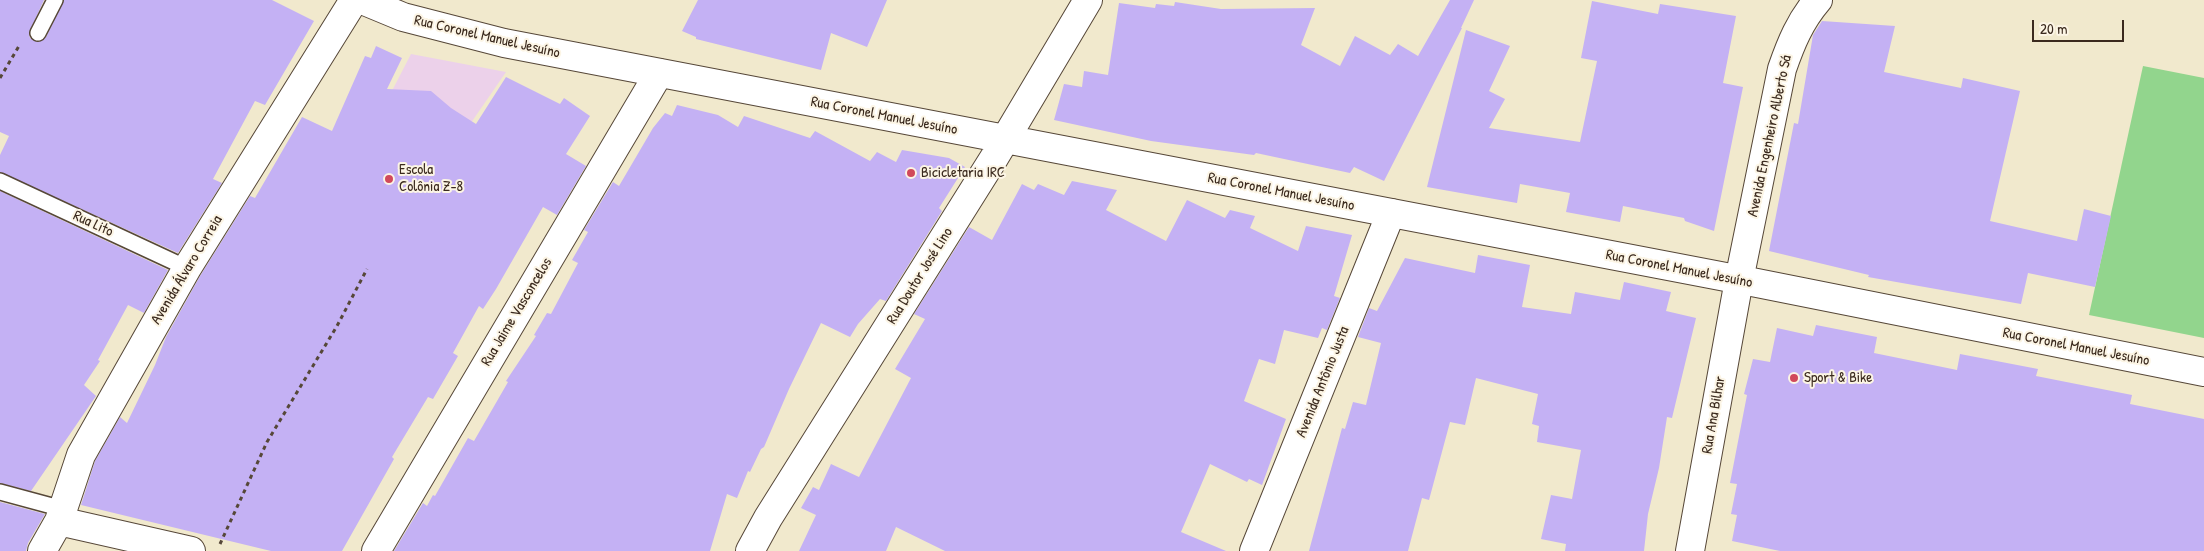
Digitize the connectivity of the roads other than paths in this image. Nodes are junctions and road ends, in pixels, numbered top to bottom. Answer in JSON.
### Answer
{"nodes":[{"id":1,"x":55,"y":0,"type":"edge"},
{"id":2,"x":354,"y":0,"type":"edge"},
{"id":3,"x":362,"y":0,"type":"edge"},
{"id":4,"x":1088,"y":0,"type":"edge"},
{"id":5,"x":1818,"y":0,"type":"edge"},
{"id":6,"x":38,"y":33,"type":"road end"},
{"id":7,"x":659,"y":73,"type":"junction"},
{"id":8,"x":1005,"y":139,"type":"junction"},
{"id":9,"x":0,"y":181,"type":"edge"},
{"id":10,"x":1391,"y":213,"type":"junction"},
{"id":11,"x":187,"y":268,"type":"junction"},
{"id":12,"x":1739,"y":280,"type":"junction"},
{"id":13,"x":2204,"y":372,"type":"edge"},
{"id":14,"x":0,"y":492,"type":"edge"},
{"id":15,"x":61,"y":515,"type":"junction"},
{"id":16,"x":42,"y":551,"type":"edge"},
{"id":17,"x":191,"y":551,"type":"edge"},
{"id":18,"x":376,"y":551,"type":"edge"},
{"id":19,"x":750,"y":551,"type":"edge"},
{"id":20,"x":1254,"y":551,"type":"edge"},
{"id":21,"x":1690,"y":551,"type":"edge"}],
"edges":[{"from":1,"to":6,"type":"lane"},
{"from":2,"to":11,"type":"street","name":"Avenida Álvaro Correia"},
{"from":3,"to":7,"type":"street","name":"Rua Coronel Manuel Jesuíno"},
{"from":4,"to":8,"type":"street","name":"Rua Doutor José Lino"},
{"from":5,"to":12,"type":"street","name":"Avenida Engenheiro Alberto Sá"},
{"from":7,"to":8,"type":"street","name":"Rua Coronel Manuel Jesuíno"},
{"from":7,"to":18,"type":"street","name":"Rua Jaime Vasconcelos"},
{"from":8,"to":10,"type":"street","name":"Rua Coronel Manuel Jesuíno"},
{"from":8,"to":19,"type":"street","name":"Rua Doutor José Lino"},
{"from":9,"to":11,"type":"lane","name":"Rua Lito"},
{"from":10,"to":12,"type":"street","name":"Rua Coronel Manuel Jesuíno"},
{"from":10,"to":20,"type":"street","name":"Avenida Antônio Justa"},
{"from":11,"to":15,"type":"street","name":"Avenida Álvaro Correia"},
{"from":12,"to":13,"type":"street","name":"Rua Coronel Manuel Jesuíno"},
{"from":12,"to":21,"type":"street","name":"Rua Ana Bilhar"},
{"from":14,"to":15,"type":"lane"},
{"from":15,"to":16,"type":"street","name":"Avenida Álvaro Correia"},
{"from":15,"to":17,"type":"street"}]}
